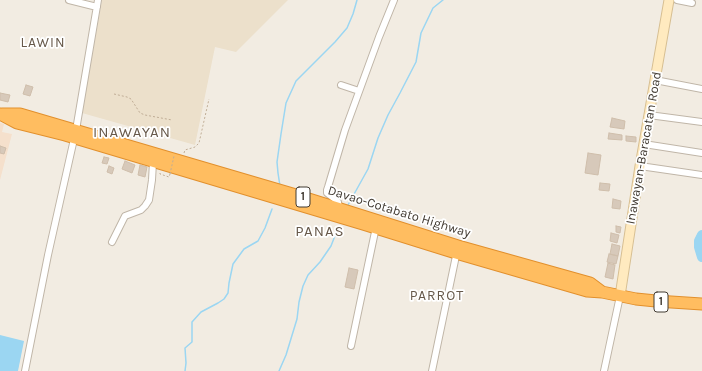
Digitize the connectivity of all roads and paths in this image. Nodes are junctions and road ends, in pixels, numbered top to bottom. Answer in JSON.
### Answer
{"nodes":[{"id":1,"x":70,"y":0,"type":"edge"},
{"id":2,"x":98,"y":0,"type":"edge"},
{"id":3,"x":394,"y":0,"type":"edge"},
{"id":4,"x":669,"y":0,"type":"edge"},
{"id":5,"x":677,"y":0,"type":"edge"},
{"id":6,"x":692,"y":3,"type":"dead end"},
{"id":7,"x":97,"y":7,"type":"junction"},
{"id":8,"x":655,"y":80,"type":"junction"},
{"id":9,"x":341,"y":85,"type":"dead end"},
{"id":10,"x":702,"y":89,"type":"edge"},
{"id":11,"x":359,"y":91,"type":"junction"},
{"id":12,"x":114,"y":94,"type":"dead end"},
{"id":13,"x":209,"y":99,"type":"dead end"},
{"id":14,"x":0,"y":114,"type":"edge"},
{"id":15,"x":649,"y":115,"type":"junction"},
{"id":16,"x":172,"y":120,"type":"dead end"},
{"id":17,"x":702,"y":122,"type":"edge"},
{"id":18,"x":75,"y":134,"type":"junction"},
{"id":19,"x":644,"y":144,"type":"junction"},
{"id":20,"x":702,"y":154,"type":"edge"},
{"id":21,"x":178,"y":158,"type":"junction"},
{"id":22,"x":153,"y":162,"type":"junction"},
{"id":23,"x":640,"y":166,"type":"junction"},
{"id":24,"x":160,"y":174,"type":"dead end"},
{"id":25,"x":702,"y":175,"type":"edge"},
{"id":26,"x":339,"y":208,"type":"junction"},
{"id":27,"x":376,"y":224,"type":"junction"},
{"id":28,"x":112,"y":242,"type":"dead end"},
{"id":29,"x":457,"y":249,"type":"junction"},
{"id":30,"x":620,"y":296,"type":"junction"},
{"id":31,"x":702,"y":304,"type":"edge"},
{"id":32,"x":351,"y":346,"type":"dead end"},
{"id":33,"x":25,"y":371,"type":"edge"},
{"id":34,"x":432,"y":371,"type":"edge"},
{"id":35,"x":604,"y":371,"type":"edge"}],
"edges":[{"from":1,"to":7,"type":"street"},
{"from":2,"to":7,"type":"street"},
{"from":3,"to":11,"type":"street"},
{"from":4,"to":8,"type":"main road","name":"Inawayan-Baracatan Road"},
{"from":5,"to":6,"type":"street"},
{"from":7,"to":18,"type":"street"},
{"from":8,"to":10,"type":"street"},
{"from":8,"to":15,"type":"main road","name":"Inawayan-Baracatan Road"},
{"from":9,"to":11,"type":"street"},
{"from":11,"to":26,"type":"street"},
{"from":12,"to":16,"type":"path"},
{"from":13,"to":21,"type":"path"},
{"from":14,"to":18,"type":"highway","name":"Davao-Cotabato Highway","number":"1"},
{"from":15,"to":17,"type":"street"},
{"from":15,"to":19,"type":"main road","name":"Inawayan-Baracatan Road"},
{"from":18,"to":21,"type":"highway","name":"Davao-Cotabato Highway","number":"1"},
{"from":18,"to":22,"type":"highway","name":"Davao-Cotabato Highway","number":"1"},
{"from":18,"to":33,"type":"street"},
{"from":19,"to":20,"type":"street"},
{"from":19,"to":23,"type":"main road","name":"Inawayan-Baracatan Road"},
{"from":21,"to":24,"type":"path","bridge":true},
{"from":21,"to":26,"type":"highway","name":"Davao-Cotabato Highway","number":"1"},
{"from":22,"to":27,"type":"highway","name":"Davao-Cotabato Highway","number":"1"},
{"from":22,"to":28,"type":"street"},
{"from":23,"to":25,"type":"street"},
{"from":23,"to":30,"type":"main road","name":"Inawayan-Baracatan Road"},
{"from":26,"to":27,"type":"highway","name":"Davao-Cotabato Highway","number":"1"},
{"from":27,"to":29,"type":"highway","name":"Davao-Cotabato Highway","number":"1"},
{"from":27,"to":32,"type":"street"},
{"from":29,"to":30,"type":"highway","name":"Davao-Cotabato Highway","number":"1"},
{"from":29,"to":34,"type":"street"},
{"from":30,"to":31,"type":"highway","name":"Davao-Cotabato Highway","number":"1"},
{"from":30,"to":35,"type":"street"}]}
